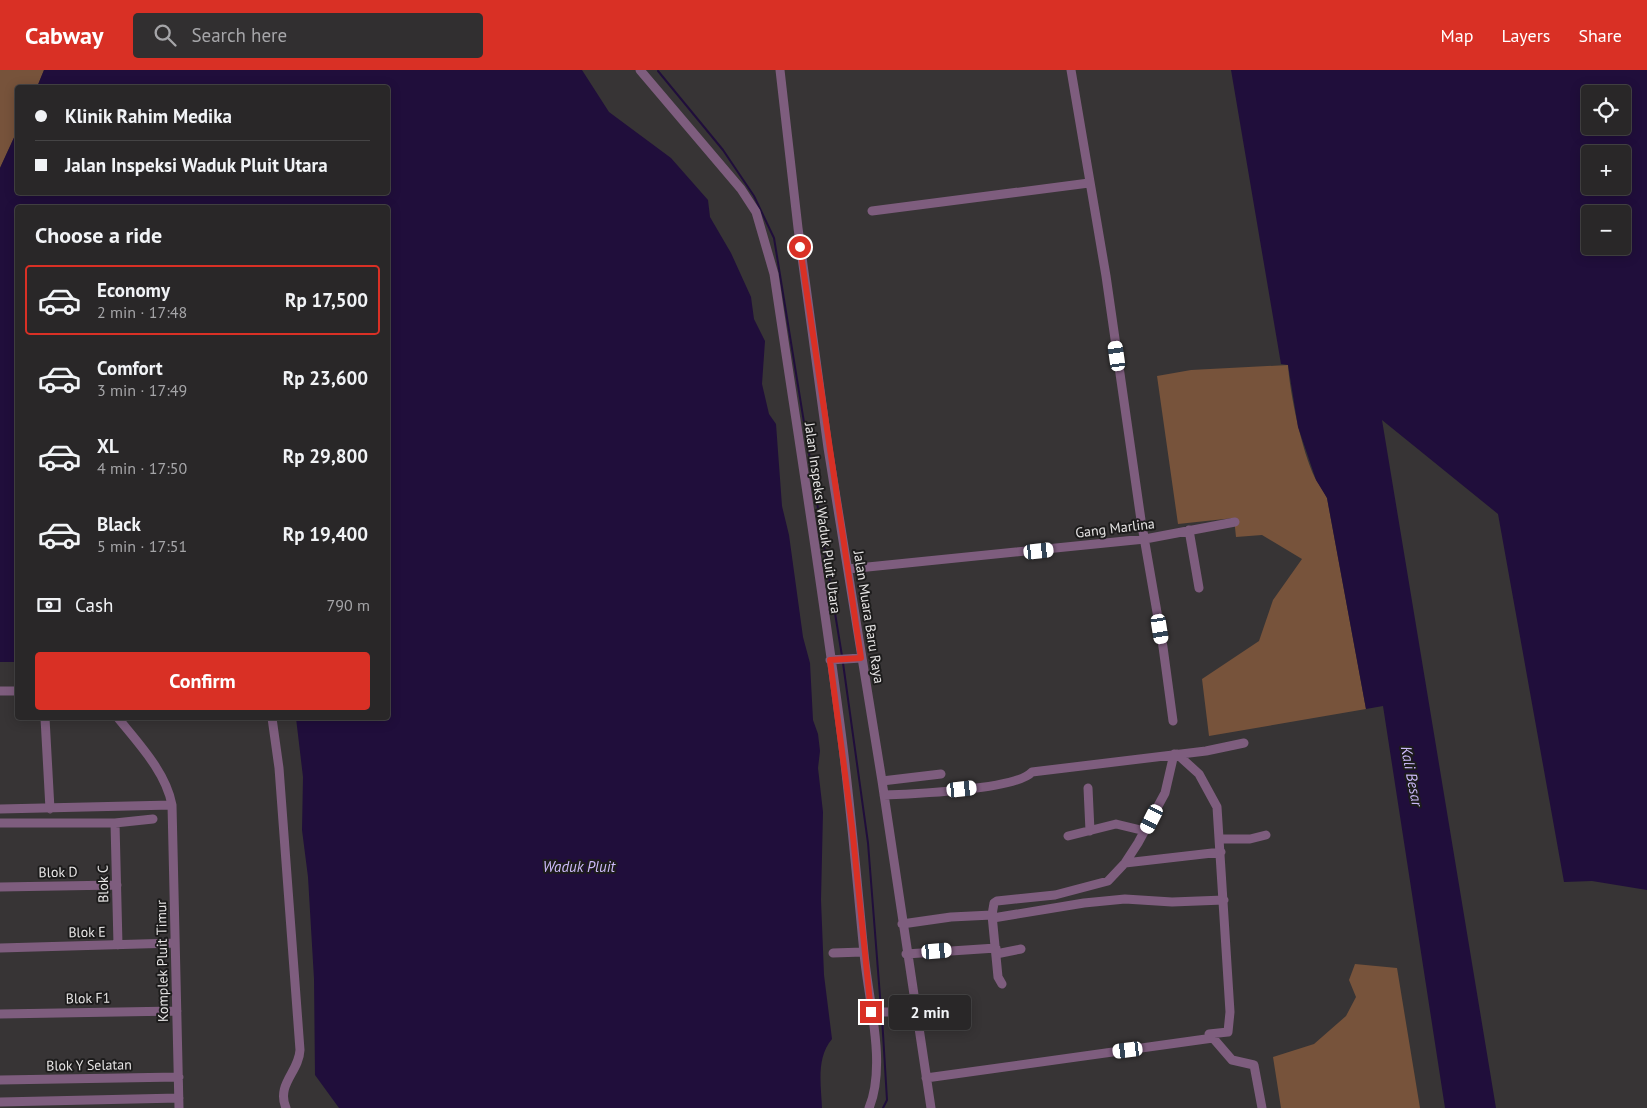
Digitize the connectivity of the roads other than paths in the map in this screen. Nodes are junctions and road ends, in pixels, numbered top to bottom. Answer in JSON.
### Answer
{"nodes":[{"id":1,"x":780,"y":70,"type":"edge"},
{"id":2,"x":1071,"y":70,"type":"edge"},
{"id":3,"x":646,"y":72,"type":"edge"},
{"id":4,"x":1089,"y":183,"type":"junction"},
{"id":5,"x":872,"y":211,"type":"dead end"},
{"id":6,"x":1235,"y":522,"type":"dead end"},
{"id":7,"x":1190,"y":530,"type":"junction"},
{"id":8,"x":1145,"y":539,"type":"junction"},
{"id":9,"x":848,"y":569,"type":"junction"},
{"id":10,"x":1199,"y":588,"type":"dead end"},
{"id":11,"x":861,"y":658,"type":"junction"},
{"id":12,"x":830,"y":660,"type":"junction"},
{"id":13,"x":0,"y":691,"type":"edge"},
{"id":14,"x":15,"y":691,"type":"edge"},
{"id":15,"x":45,"y":720,"type":"edge"},
{"id":16,"x":120,"y":720,"type":"edge"},
{"id":17,"x":272,"y":720,"type":"edge"},
{"id":18,"x":1173,"y":721,"type":"dead end"},
{"id":19,"x":1244,"y":743,"type":"dead end"},
{"id":20,"x":1176,"y":754,"type":"junction"},
{"id":21,"x":941,"y":774,"type":"dead end"},
{"id":22,"x":882,"y":781,"type":"junction"},
{"id":23,"x":1088,"y":788,"type":"dead end"},
{"id":24,"x":884,"y":795,"type":"junction"},
{"id":25,"x":0,"y":809,"type":"edge"},
{"id":26,"x":50,"y":809,"type":"junction"},
{"id":27,"x":173,"y":809,"type":"junction"},
{"id":28,"x":153,"y":819,"type":"dead end"},
{"id":29,"x":0,"y":823,"type":"edge"},
{"id":30,"x":115,"y":823,"type":"junction"},
{"id":31,"x":1090,"y":831,"type":"junction"},
{"id":32,"x":1145,"y":831,"type":"junction"},
{"id":33,"x":1266,"y":835,"type":"dead end"},
{"id":34,"x":1068,"y":836,"type":"dead end"},
{"id":35,"x":1221,"y":839,"type":"junction"},
{"id":36,"x":1221,"y":852,"type":"junction"},
{"id":37,"x":1125,"y":863,"type":"junction"},
{"id":38,"x":117,"y":885,"type":"junction"},
{"id":39,"x":0,"y":887,"type":"edge"},
{"id":40,"x":1224,"y":900,"type":"junction"},
{"id":41,"x":992,"y":917,"type":"junction"},
{"id":42,"x":902,"y":924,"type":"junction"},
{"id":43,"x":175,"y":943,"type":"junction"},
{"id":44,"x":118,"y":945,"type":"junction"},
{"id":45,"x":0,"y":948,"type":"edge"},
{"id":46,"x":1021,"y":949,"type":"dead end"},
{"id":47,"x":996,"y":951,"type":"junction"},
{"id":48,"x":864,"y":952,"type":"junction"},
{"id":49,"x":834,"y":954,"type":"dead end"},
{"id":50,"x":906,"y":954,"type":"junction"},
{"id":51,"x":1002,"y":984,"type":"dead end"},
{"id":52,"x":177,"y":1011,"type":"junction"},
{"id":53,"x":871,"y":1012,"type":"junction"},
{"id":54,"x":916,"y":1012,"type":"junction"},
{"id":55,"x":0,"y":1014,"type":"edge"},
{"id":56,"x":1200,"y":1039,"type":"junction"},
{"id":57,"x":179,"y":1077,"type":"junction"},
{"id":58,"x":926,"y":1078,"type":"junction"},
{"id":59,"x":0,"y":1080,"type":"edge"},
{"id":60,"x":179,"y":1098,"type":"junction"},
{"id":61,"x":0,"y":1102,"type":"edge"},
{"id":62,"x":179,"y":1108,"type":"edge"},
{"id":63,"x":286,"y":1108,"type":"edge"},
{"id":64,"x":869,"y":1108,"type":"edge"},
{"id":65,"x":931,"y":1108,"type":"edge"},
{"id":66,"x":1262,"y":1108,"type":"edge"}],
"edges":[{"from":1,"to":9,"type":"street","name":"Jalan Muara Baru Raya"},
{"from":2,"to":4,"type":"street"},
{"from":3,"to":12,"type":"street","name":"Jalan Inspeksi Waduk Pluit Utara"},
{"from":4,"to":5,"type":"street"},
{"from":4,"to":8,"type":"street"},
{"from":6,"to":7,"type":"street","name":"Gang Marlina"},
{"from":7,"to":8,"type":"street","name":"Gang Marlina"},
{"from":7,"to":10,"type":"street"},
{"from":8,"to":9,"type":"street","name":"Gang Marlina"},
{"from":8,"to":18,"type":"street"},
{"from":9,"to":11,"type":"street","name":"Jalan Muara Baru Raya"},
{"from":11,"to":12,"type":"street"},
{"from":11,"to":22,"type":"street","name":"Jalan Muara Baru Raya"},
{"from":12,"to":48,"type":"street","name":"Jalan Inspeksi Waduk Pluit Utara"},
{"from":13,"to":14,"type":"street"},
{"from":15,"to":26,"type":"street"},
{"from":16,"to":27,"type":"street","name":"Komplek Pluit Timur"},
{"from":17,"to":63,"type":"street"},
{"from":19,"to":20,"type":"street"},
{"from":20,"to":24,"type":"street"},
{"from":20,"to":32,"type":"street"},
{"from":20,"to":35,"type":"street"},
{"from":21,"to":22,"type":"street"},
{"from":22,"to":24,"type":"street","name":"Jalan Muara Baru Raya"},
{"from":23,"to":31,"type":"street"},
{"from":24,"to":42,"type":"street","name":"Jalan Muara Baru Raya"},
{"from":25,"to":26,"type":"street"},
{"from":26,"to":27,"type":"street"},
{"from":27,"to":43,"type":"street","name":"Komplek Pluit Timur"},
{"from":28,"to":30,"type":"street"},
{"from":29,"to":30,"type":"street"},
{"from":30,"to":38,"type":"street","name":"Blok C"},
{"from":31,"to":32,"type":"street"},
{"from":31,"to":34,"type":"street"},
{"from":32,"to":37,"type":"street"},
{"from":33,"to":35,"type":"street"},
{"from":35,"to":36,"type":"street"},
{"from":36,"to":37,"type":"street"},
{"from":36,"to":40,"type":"street"},
{"from":37,"to":41,"type":"street"},
{"from":38,"to":39,"type":"street","name":"Blok D"},
{"from":38,"to":44,"type":"street","name":"Blok C"},
{"from":40,"to":41,"type":"street"},
{"from":40,"to":56,"type":"street"},
{"from":41,"to":42,"type":"street"},
{"from":41,"to":47,"type":"street"},
{"from":42,"to":50,"type":"street","name":"Jalan Muara Baru Raya"},
{"from":43,"to":44,"type":"street","name":"Blok E"},
{"from":43,"to":52,"type":"street","name":"Komplek Pluit Timur"},
{"from":44,"to":45,"type":"street","name":"Blok E"},
{"from":46,"to":47,"type":"street"},
{"from":47,"to":50,"type":"street"},
{"from":47,"to":51,"type":"street"},
{"from":48,"to":49,"type":"street"},
{"from":48,"to":53,"type":"street","name":"Jalan Inspeksi Waduk Pluit Utara"},
{"from":50,"to":54,"type":"street","name":"Jalan Muara Baru Raya"},
{"from":52,"to":55,"type":"street","name":"Blok F1"},
{"from":52,"to":57,"type":"street","name":"Komplek Pluit Timur"},
{"from":53,"to":54,"type":"street"},
{"from":53,"to":64,"type":"street","name":"Jalan Inspeksi Waduk Pluit Utara"},
{"from":54,"to":58,"type":"street","name":"Jalan Muara Baru Raya"},
{"from":56,"to":58,"type":"street"},
{"from":56,"to":66,"type":"street"},
{"from":57,"to":59,"type":"street","name":"Blok Y Selatan"},
{"from":57,"to":60,"type":"street","name":"Komplek Pluit Timur"},
{"from":58,"to":65,"type":"street","name":"Jalan Muara Baru Raya"},
{"from":60,"to":61,"type":"street"},
{"from":60,"to":62,"type":"street","name":"Komplek Pluit Timur"}]}
